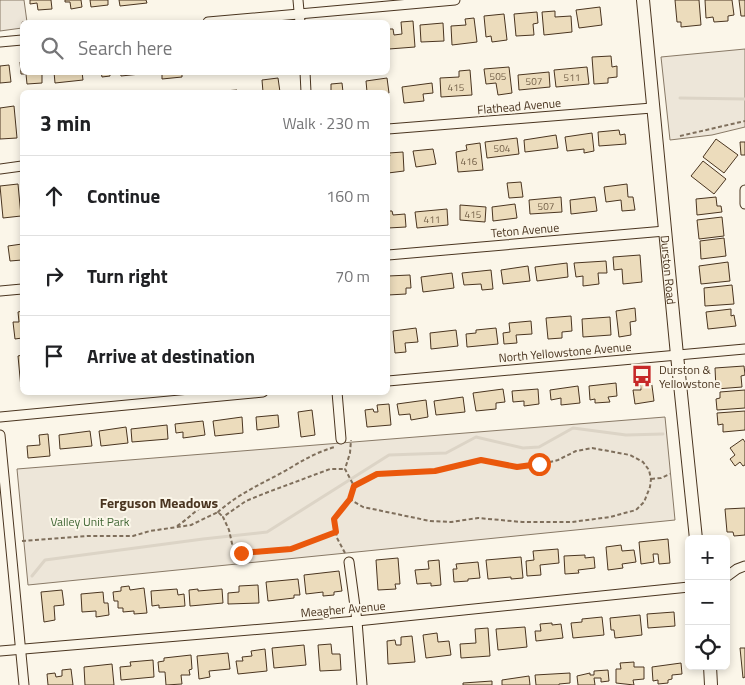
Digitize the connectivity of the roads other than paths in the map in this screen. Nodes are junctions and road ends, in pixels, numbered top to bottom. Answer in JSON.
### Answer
{"nodes":[{"id":1,"x":298,"y":0,"type":"edge"},
{"id":2,"x":455,"y":0,"type":"edge"},
{"id":3,"x":643,"y":0,"type":"edge"},
{"id":4,"x":299,"y":18,"type":"edge"},
{"id":5,"x":254,"y":20,"type":"edge"},
{"id":6,"x":20,"y":40,"type":"edge"},
{"id":7,"x":0,"y":42,"type":"edge"},
{"id":8,"x":305,"y":75,"type":"edge"},
{"id":9,"x":306,"y":90,"type":"edge"},
{"id":10,"x":652,"y":108,"type":"junction"},
{"id":11,"x":390,"y":130,"type":"edge"},
{"id":12,"x":20,"y":166,"type":"edge"},
{"id":13,"x":0,"y":169,"type":"edge"},
{"id":14,"x":745,"y":190,"type":"edge"},
{"id":15,"x":745,"y":204,"type":"edge"},
{"id":16,"x":665,"y":231,"type":"junction"},
{"id":17,"x":390,"y":255,"type":"edge"},
{"id":18,"x":20,"y":289,"type":"edge"},
{"id":19,"x":0,"y":291,"type":"edge"},
{"id":20,"x":745,"y":349,"type":"edge"},
{"id":21,"x":677,"y":355,"type":"junction"},
{"id":22,"x":390,"y":381,"type":"edge"},
{"id":23,"x":231,"y":395,"type":"edge"},
{"id":24,"x":337,"y":395,"type":"edge"},
{"id":25,"x":0,"y":416,"type":"edge"},
{"id":26,"x":0,"y":435,"type":"edge"},
{"id":27,"x":341,"y":439,"type":"dead end"},
{"id":28,"x":5,"y":529,"type":"edge"},
{"id":29,"x":696,"y":535,"type":"edge"},
{"id":30,"x":349,"y":562,"type":"road end"},
{"id":31,"x":745,"y":566,"type":"edge"},
{"id":32,"x":730,"y":574,"type":"edge"},
{"id":33,"x":685,"y":587,"type":"edge"},
{"id":34,"x":357,"y":621,"type":"junction"},
{"id":35,"x":21,"y":649,"type":"junction"},
{"id":36,"x":0,"y":651,"type":"edge"},
{"id":37,"x":710,"y":670,"type":"edge"},
{"id":38,"x":24,"y":685,"type":"edge"},
{"id":39,"x":362,"y":685,"type":"edge"},
{"id":40,"x":711,"y":685,"type":"edge"}],
"edges":[{"from":1,"to":4,"type":"street"},
{"from":2,"to":4,"type":"street"},
{"from":3,"to":10,"type":"main road","name":"Durston Road"},
{"from":4,"to":5,"type":"street"},
{"from":6,"to":7,"type":"street"},
{"from":8,"to":9,"type":"street"},
{"from":10,"to":11,"type":"street","name":"Flathead Avenue"},
{"from":10,"to":16,"type":"main road","name":"Durston Road"},
{"from":12,"to":13,"type":"street"},
{"from":14,"to":15,"type":"street"},
{"from":16,"to":17,"type":"street","name":"Teton Avenue"},
{"from":16,"to":21,"type":"main road","name":"Durston Road"},
{"from":18,"to":19,"type":"street"},
{"from":20,"to":21,"type":"street","name":"North Yellowstone Avenue"},
{"from":21,"to":22,"type":"street","name":"North Yellowstone Avenue"},
{"from":21,"to":29,"type":"main road","name":"Durston Road"},
{"from":23,"to":25,"type":"street"},
{"from":24,"to":27,"type":"street"},
{"from":26,"to":28,"type":"street"},
{"from":28,"to":35,"type":"street"},
{"from":30,"to":34,"type":"street"},
{"from":31,"to":32,"type":"street"},
{"from":33,"to":34,"type":"street","name":"Meagher Avenue"},
{"from":34,"to":35,"type":"street","name":"Meagher Avenue"},
{"from":34,"to":39,"type":"street"},
{"from":35,"to":36,"type":"street","name":"Meagher Avenue"},
{"from":35,"to":38,"type":"street"},
{"from":37,"to":40,"type":"main road"}]}
